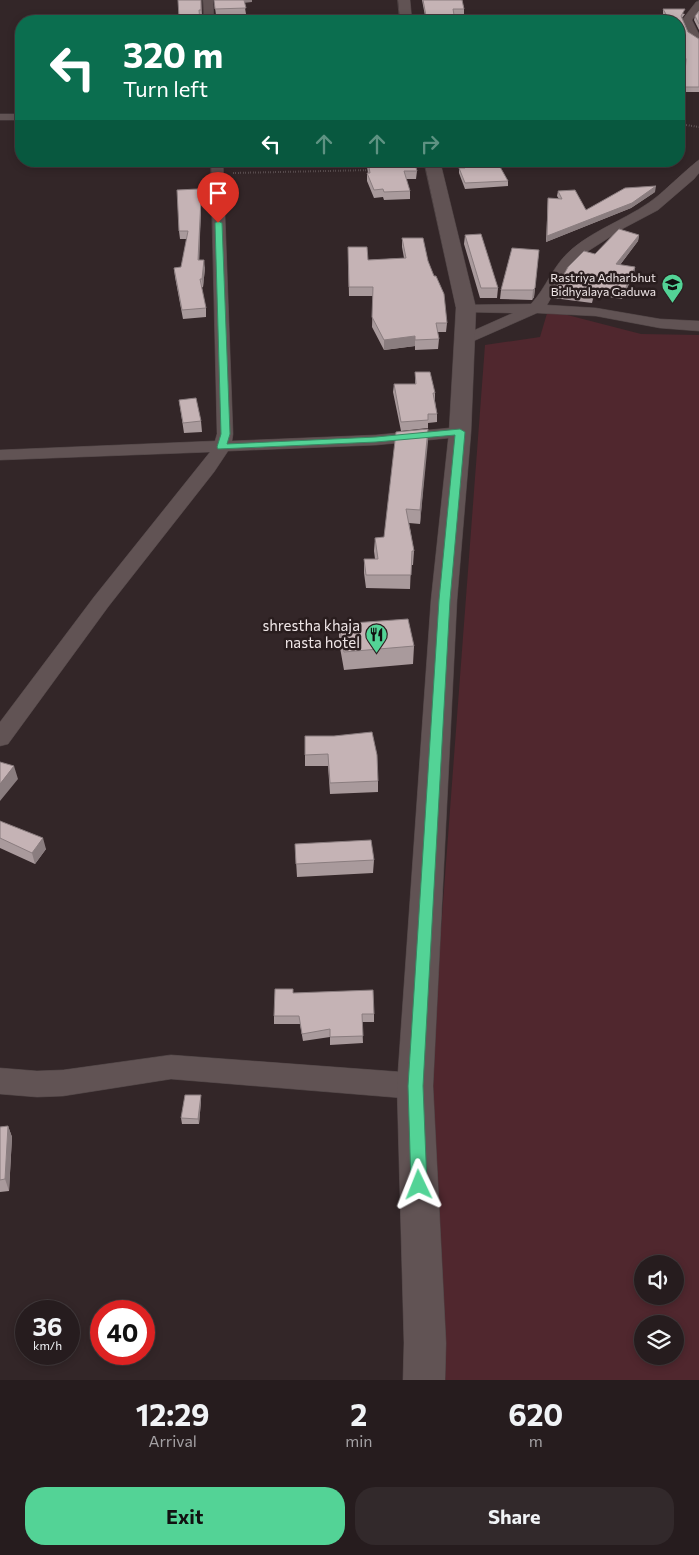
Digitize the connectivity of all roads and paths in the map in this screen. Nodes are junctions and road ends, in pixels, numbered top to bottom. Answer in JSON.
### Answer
{"nodes":[{"id":1,"x":208,"y":0,"type":"edge"},
{"id":2,"x":404,"y":0,"type":"edge"},
{"id":3,"x":699,"y":4,"type":"edge"},
{"id":4,"x":209,"y":15,"type":"edge"},
{"id":5,"x":405,"y":15,"type":"edge"},
{"id":6,"x":699,"y":39,"type":"edge"},
{"id":7,"x":0,"y":117,"type":"edge"},
{"id":8,"x":15,"y":117,"type":"edge"},
{"id":9,"x":685,"y":125,"type":"edge"},
{"id":10,"x":699,"y":127,"type":"edge"},
{"id":11,"x":699,"y":164,"type":"edge"},
{"id":12,"x":433,"y":167,"type":"edge"},
{"id":13,"x":217,"y":168,"type":"edge"},
{"id":14,"x":374,"y":170,"type":"edge"},
{"id":15,"x":466,"y":308,"type":"junction"},
{"id":16,"x":535,"y":309,"type":"junction"},
{"id":17,"x":699,"y":326,"type":"edge"},
{"id":18,"x":464,"y":340,"type":"junction"},
{"id":19,"x":460,"y":432,"type":"junction"},
{"id":20,"x":222,"y":447,"type":"junction"},
{"id":21,"x":0,"y":455,"type":"edge"},
{"id":22,"x":0,"y":738,"type":"edge"},
{"id":23,"x":0,"y":1081,"type":"edge"},
{"id":24,"x":415,"y":1086,"type":"junction"},
{"id":25,"x":424,"y":1380,"type":"edge"}],
"edges":[{"from":1,"to":4,"type":"street"},
{"from":2,"to":5,"type":"street"},
{"from":3,"to":6,"type":"street"},
{"from":7,"to":8,"type":"street"},
{"from":9,"to":10,"type":"path"},
{"from":11,"to":16,"type":"street"},
{"from":12,"to":15,"type":"street"},
{"from":13,"to":14,"type":"path"},
{"from":13,"to":20,"type":"street"},
{"from":15,"to":16,"type":"street"},
{"from":15,"to":18,"type":"street"},
{"from":16,"to":17,"type":"street"},
{"from":16,"to":18,"type":"street"},
{"from":18,"to":19,"type":"street"},
{"from":19,"to":20,"type":"street"},
{"from":19,"to":24,"type":"street"},
{"from":20,"to":21,"type":"street"},
{"from":20,"to":22,"type":"street"},
{"from":23,"to":24,"type":"street"},
{"from":24,"to":25,"type":"street"}]}
